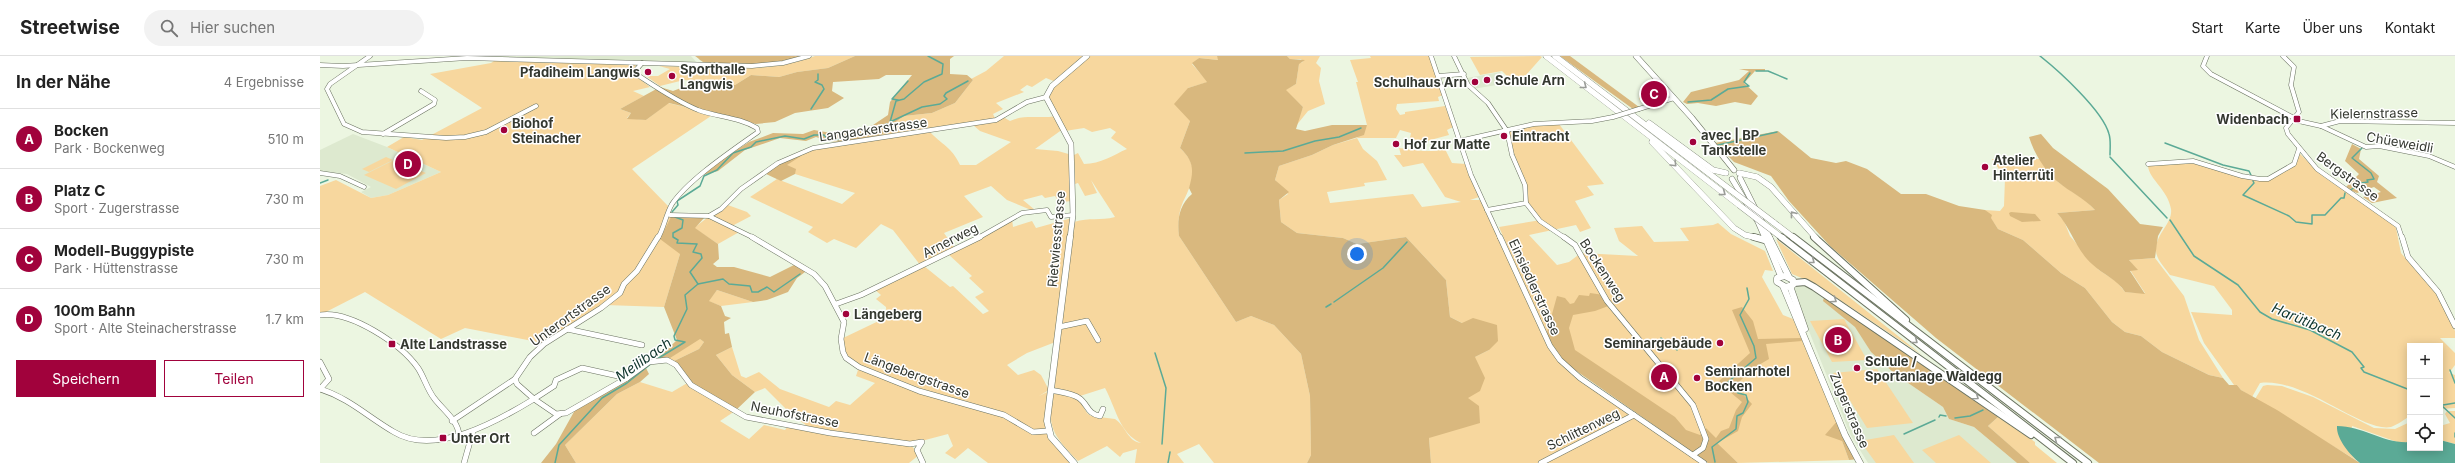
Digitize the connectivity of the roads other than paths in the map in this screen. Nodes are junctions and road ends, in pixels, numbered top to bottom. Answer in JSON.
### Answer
{"nodes":[{"id":1,"x":370,"y":56,"type":"edge"},
{"id":2,"x":549,"y":56,"type":"edge"},
{"id":3,"x":809,"y":56,"type":"edge"},
{"id":4,"x":1087,"y":56,"type":"edge"},
{"id":5,"x":1431,"y":56,"type":"edge"},
{"id":6,"x":1454,"y":56,"type":"edge"},
{"id":7,"x":1546,"y":56,"type":"edge"},
{"id":8,"x":1555,"y":56,"type":"edge"},
{"id":9,"x":1636,"y":56,"type":"edge"},
{"id":10,"x":2207,"y":56,"type":"edge"},
{"id":11,"x":2284,"y":56,"type":"edge"},
{"id":12,"x":445,"y":57,"type":"edge"},
{"id":13,"x":544,"y":60,"type":"junction"},
{"id":14,"x":642,"y":63,"type":"junction"},
{"id":15,"x":358,"y":64,"type":"junction"},
{"id":16,"x":320,"y":65,"type":"edge"},
{"id":17,"x":1464,"y":74,"type":"junction"},
{"id":18,"x":1438,"y":76,"type":"junction"},
{"id":19,"x":1590,"y":83,"type":"junction"},
{"id":20,"x":421,"y":91,"type":"dead end"},
{"id":21,"x":1046,"y":97,"type":"junction"},
{"id":22,"x":1674,"y":98,"type":"junction"},
{"id":23,"x":536,"y":106,"type":"dead end"},
{"id":24,"x":1626,"y":118,"type":"junction"},
{"id":25,"x":2294,"y":119,"type":"junction"},
{"id":26,"x":2455,"y":122,"type":"edge"},
{"id":27,"x":2321,"y":126,"type":"junction"},
{"id":28,"x":1507,"y":131,"type":"junction"},
{"id":29,"x":382,"y":134,"type":"junction"},
{"id":30,"x":1459,"y":141,"type":"junction"},
{"id":31,"x":2299,"y":149,"type":"junction"},
{"id":32,"x":2148,"y":164,"type":"dead end"},
{"id":33,"x":2455,"y":167,"type":"edge"},
{"id":34,"x":320,"y":173,"type":"edge"},
{"id":35,"x":1734,"y":173,"type":"junction"},
{"id":36,"x":1732,"y":179,"type":"junction"},
{"id":37,"x":364,"y":187,"type":"dead end"},
{"id":38,"x":1526,"y":203,"type":"junction"},
{"id":39,"x":1488,"y":210,"type":"junction"},
{"id":40,"x":670,"y":214,"type":"junction"},
{"id":41,"x":1073,"y":215,"type":"junction"},
{"id":42,"x":709,"y":216,"type":"junction"},
{"id":43,"x":1768,"y":241,"type":"junction"},
{"id":44,"x":1781,"y":276,"type":"junction"},
{"id":45,"x":1789,"y":277,"type":"junction"},
{"id":46,"x":1792,"y":284,"type":"junction"},
{"id":47,"x":1783,"y":286,"type":"junction"},
{"id":48,"x":836,"y":304,"type":"junction"},
{"id":49,"x":320,"y":315,"type":"edge"},
{"id":50,"x":2455,"y":326,"type":"edge"},
{"id":51,"x":1059,"y":327,"type":"junction"},
{"id":52,"x":568,"y":329,"type":"junction"},
{"id":53,"x":1098,"y":340,"type":"dead end"},
{"id":54,"x":1808,"y":343,"type":"junction"},
{"id":55,"x":642,"y":345,"type":"dead end"},
{"id":56,"x":1945,"y":354,"type":"junction"},
{"id":57,"x":320,"y":362,"type":"edge"},
{"id":58,"x":515,"y":378,"type":"junction"},
{"id":59,"x":627,"y":378,"type":"junction"},
{"id":60,"x":320,"y":389,"type":"edge"},
{"id":61,"x":1051,"y":390,"type":"junction"},
{"id":62,"x":534,"y":399,"type":"junction"},
{"id":63,"x":1103,"y":409,"type":"dead end"},
{"id":64,"x":560,"y":414,"type":"junction"},
{"id":65,"x":1634,"y":415,"type":"junction"},
{"id":66,"x":452,"y":421,"type":"junction"},
{"id":67,"x":473,"y":431,"type":"junction"},
{"id":68,"x":1048,"y":431,"type":"junction"},
{"id":69,"x":534,"y":433,"type":"dead end"},
{"id":70,"x":459,"y":435,"type":"junction"},
{"id":71,"x":910,"y":444,"type":"junction"},
{"id":72,"x":917,"y":450,"type":"junction"},
{"id":73,"x":1693,"y":455,"type":"junction"},
{"id":74,"x":464,"y":463,"type":"edge"},
{"id":75,"x":923,"y":463,"type":"edge"},
{"id":76,"x":1074,"y":463,"type":"edge"},
{"id":77,"x":1542,"y":463,"type":"edge"},
{"id":78,"x":1704,"y":463,"type":"edge"},
{"id":79,"x":1860,"y":463,"type":"edge"},
{"id":80,"x":2072,"y":463,"type":"edge"},
{"id":81,"x":2088,"y":463,"type":"edge"}],
"edges":[{"from":1,"to":15,"type":"street"},
{"from":2,"to":13,"type":"street"},
{"from":3,"to":14,"type":"street"},
{"from":4,"to":21,"type":"main road"},
{"from":5,"to":18,"type":"street","name":"Einsiedlerstrasse"},
{"from":6,"to":17,"type":"street"},
{"from":7,"to":24,"type":"highway","one_way":true},
{"from":8,"to":19,"type":"highway"},
{"from":9,"to":22,"type":"main road","name":"Zugerstrasse"},
{"from":10,"to":25,"type":"street"},
{"from":11,"to":25,"type":"street"},
{"from":12,"to":13,"type":"street"},
{"from":12,"to":15,"type":"street"},
{"from":13,"to":14,"type":"street"},
{"from":14,"to":40,"type":"street","name":"Unterortstrasse"},
{"from":15,"to":16,"type":"street"},
{"from":15,"to":29,"type":"street"},
{"from":17,"to":18,"type":"street"},
{"from":17,"to":28,"type":"street"},
{"from":18,"to":30,"type":"street","name":"Einsiedlerstrasse"},
{"from":19,"to":35,"type":"highway"},
{"from":19,"to":56,"type":"highway","bridge":true},
{"from":20,"to":29,"type":"street"},
{"from":21,"to":41,"type":"main road","name":"Rietwiesstrasse"},
{"from":21,"to":42,"type":"street","name":"Langackerstrasse"},
{"from":22,"to":28,"type":"street","bridge":true},
{"from":22,"to":35,"type":"main road","name":"Zugerstrasse"},
{"from":23,"to":29,"type":"street"},
{"from":24,"to":43,"type":"highway","one_way":true},
{"from":24,"to":80,"type":"highway","one_way":true,"bridge":true},
{"from":25,"to":27,"type":"street","name":"Kielernstrasse"},
{"from":25,"to":31,"type":"street","name":"Bergstrasse"},
{"from":26,"to":27,"type":"street","name":"Kielernstrasse"},
{"from":27,"to":33,"type":"street","name":"Chüeweidli"},
{"from":28,"to":30,"type":"street"},
{"from":28,"to":38,"type":"street"},
{"from":30,"to":39,"type":"street","name":"Einsiedlerstrasse"},
{"from":31,"to":32,"type":"street"},
{"from":31,"to":50,"type":"street","name":"Bergstrasse"},
{"from":34,"to":37,"type":"street"},
{"from":35,"to":36,"type":"main road"},
{"from":35,"to":36,"type":"main road","name":"Zugerstrasse"},
{"from":35,"to":45,"type":"main road","name":"Zugerstrasse"},
{"from":56,"to":35,"type":"highway","one_way":true},
{"from":36,"to":43,"type":"main road","name":"Zugerstrasse"},
{"from":38,"to":39,"type":"street"},
{"from":38,"to":73,"type":"street","name":"Bockenweg"},
{"from":39,"to":65,"type":"street","name":"Einsiedlerstrasse"},
{"from":40,"to":42,"type":"street"},
{"from":40,"to":52,"type":"street","name":"Unterortstrasse"},
{"from":41,"to":48,"type":"street","name":"Arnerweg"},
{"from":41,"to":51,"type":"main road","name":"Rietwiesstrasse"},
{"from":42,"to":48,"type":"street","name":"Längebergstrasse"},
{"from":43,"to":44,"type":"main road","name":"Zugerstrasse"},
{"from":44,"to":45,"type":"main road"},
{"from":44,"to":47,"type":"main road","name":"Zugerstrasse"},
{"from":45,"to":46,"type":"main road","name":"Zugerstrasse"},
{"from":46,"to":47,"type":"main road"},
{"from":46,"to":54,"type":"main road","name":"Zugerstrasse"},
{"from":46,"to":80,"type":"highway","one_way":true},
{"from":47,"to":54,"type":"main road","name":"Zugerstrasse"},
{"from":48,"to":68,"type":"street","name":"Längebergstrasse"},
{"from":49,"to":66,"type":"street"},
{"from":51,"to":53,"type":"street"},
{"from":51,"to":61,"type":"main road","name":"Rietwiesstrasse"},
{"from":52,"to":55,"type":"street"},
{"from":52,"to":58,"type":"street","name":"Unterortstrasse"},
{"from":54,"to":79,"type":"main road","name":"Zugerstrasse"},
{"from":81,"to":56,"type":"highway","one_way":true},
{"from":57,"to":60,"type":"street"},
{"from":58,"to":62,"type":"street"},
{"from":58,"to":66,"type":"street"},
{"from":59,"to":62,"type":"street"},
{"from":59,"to":64,"type":"street","name":"Neuhofstrasse"},
{"from":59,"to":71,"type":"street","name":"Neuhofstrasse"},
{"from":60,"to":70,"type":"street"},
{"from":61,"to":63,"type":"street"},
{"from":61,"to":68,"type":"main road","name":"Rietwiesstrasse"},
{"from":62,"to":64,"type":"street"},
{"from":62,"to":67,"type":"street"},
{"from":64,"to":69,"type":"street","name":"Neuhofstrasse"},
{"from":65,"to":73,"type":"street","name":"Einsiedlerstrasse"},
{"from":65,"to":77,"type":"street","name":"Schlittenweg"},
{"from":66,"to":70,"type":"street"},
{"from":67,"to":70,"type":"street"},
{"from":67,"to":74,"type":"street"},
{"from":68,"to":76,"type":"main road"},
{"from":71,"to":72,"type":"street","name":"Neuhofstrasse"},
{"from":71,"to":72,"type":"street","name":"Neuhofstrasse"},
{"from":72,"to":75,"type":"street","name":"Neuhofstrasse"},
{"from":73,"to":78,"type":"street","name":"Einsiedlerstrasse"}]}
